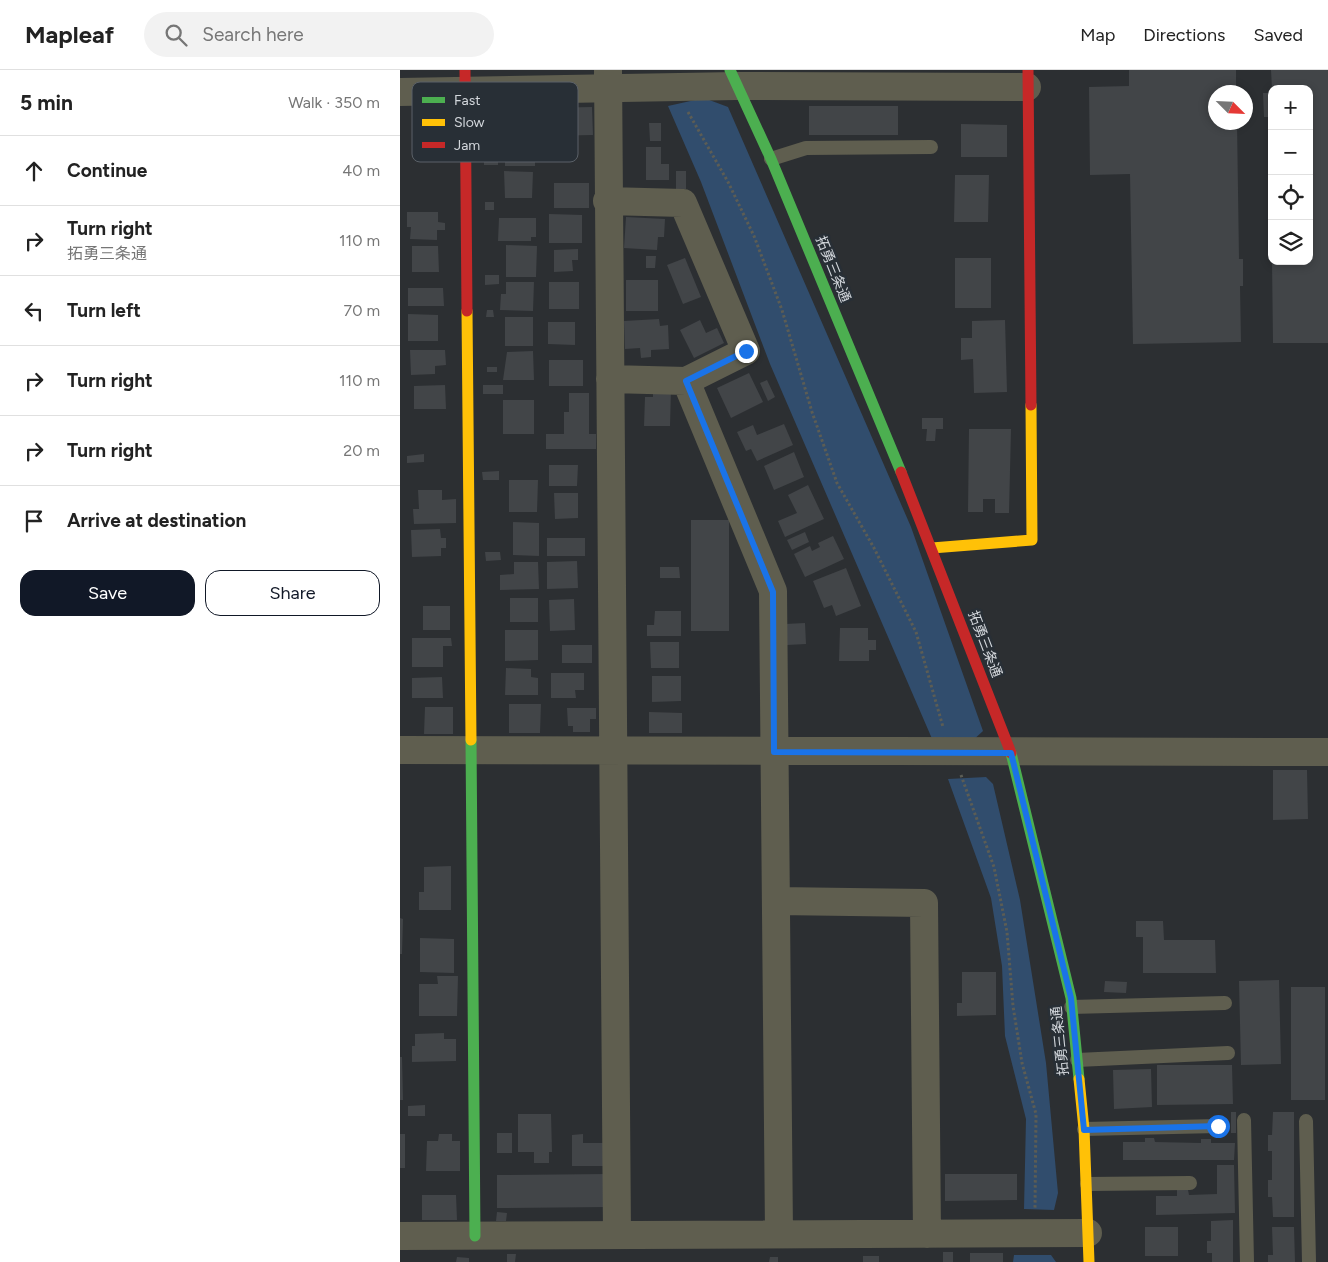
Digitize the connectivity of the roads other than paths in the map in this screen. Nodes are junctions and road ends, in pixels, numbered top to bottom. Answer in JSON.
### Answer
{"nodes":[{"id":1,"x":733,"y":78,"type":"edge"},
{"id":2,"x":607,"y":79,"type":"edge"},
{"id":3,"x":855,"y":79,"type":"edge"},
{"id":4,"x":1028,"y":79,"type":"edge"},
{"id":5,"x":466,"y":81,"type":"edge"},
{"id":6,"x":931,"y":146,"type":"dead end"},
{"id":7,"x":771,"y":159,"type":"junction"},
{"id":8,"x":467,"y":162,"type":"edge"},
{"id":9,"x":607,"y":201,"type":"junction"},
{"id":10,"x":610,"y":379,"type":"junction"},
{"id":11,"x":686,"y":381,"type":"junction"},
{"id":12,"x":932,"y":548,"type":"junction"},
{"id":13,"x":400,"y":750,"type":"edge"},
{"id":14,"x":612,"y":750,"type":"junction"},
{"id":15,"x":473,"y":751,"type":"junction"},
{"id":16,"x":774,"y":752,"type":"junction"},
{"id":17,"x":1328,"y":752,"type":"edge"},
{"id":18,"x":1011,"y":753,"type":"junction"},
{"id":19,"x":777,"y":901,"type":"junction"},
{"id":20,"x":1225,"y":1003,"type":"dead end"},
{"id":21,"x":1072,"y":1006,"type":"junction"},
{"id":22,"x":1228,"y":1053,"type":"dead end"},
{"id":23,"x":1077,"y":1060,"type":"junction"},
{"id":24,"x":1244,"y":1120,"type":"dead end"},
{"id":25,"x":1306,"y":1121,"type":"dead end"},
{"id":26,"x":1218,"y":1126,"type":"dead end"},
{"id":27,"x":1084,"y":1130,"type":"junction"},
{"id":28,"x":1190,"y":1183,"type":"dead end"},
{"id":29,"x":1087,"y":1184,"type":"junction"},
{"id":30,"x":1088,"y":1233,"type":"junction"},
{"id":31,"x":779,"y":1234,"type":"junction"},
{"id":32,"x":927,"y":1234,"type":"junction"},
{"id":33,"x":400,"y":1236,"type":"edge"},
{"id":34,"x":475,"y":1236,"type":"junction"},
{"id":35,"x":617,"y":1236,"type":"junction"},
{"id":36,"x":1089,"y":1262,"type":"edge"},
{"id":37,"x":1247,"y":1262,"type":"edge"},
{"id":38,"x":1308,"y":1262,"type":"edge"}],
"edges":[{"from":1,"to":2,"type":"street"},
{"from":1,"to":3,"type":"street"},
{"from":1,"to":7,"type":"street","name":"拓勇三条通"},
{"from":2,"to":5,"type":"street"},
{"from":2,"to":9,"type":"street"},
{"from":3,"to":4,"type":"street"},
{"from":4,"to":12,"type":"street"},
{"from":6,"to":7,"type":"lane"},
{"from":7,"to":12,"type":"street","name":"拓勇三条通"},
{"from":8,"to":15,"type":"street"},
{"from":9,"to":10,"type":"street"},
{"from":9,"to":11,"type":"street"},
{"from":10,"to":11,"type":"street"},
{"from":10,"to":14,"type":"street"},
{"from":11,"to":16,"type":"street"},
{"from":12,"to":18,"type":"street","name":"拓勇三条通"},
{"from":13,"to":15,"type":"street"},
{"from":14,"to":15,"type":"street"},
{"from":14,"to":16,"type":"street"},
{"from":14,"to":35,"type":"street"},
{"from":15,"to":34,"type":"street"},
{"from":16,"to":18,"type":"street"},
{"from":16,"to":19,"type":"street"},
{"from":17,"to":18,"type":"street"},
{"from":18,"to":21,"type":"street","name":"拓勇三条通"},
{"from":19,"to":31,"type":"street"},
{"from":19,"to":32,"type":"street"},
{"from":20,"to":21,"type":"lane"},
{"from":21,"to":23,"type":"street","name":"拓勇三条通"},
{"from":22,"to":23,"type":"lane"},
{"from":23,"to":27,"type":"street","name":"拓勇三条通"},
{"from":24,"to":37,"type":"lane"},
{"from":25,"to":38,"type":"lane"},
{"from":26,"to":27,"type":"lane"},
{"from":27,"to":29,"type":"street","name":"拓勇三条通"},
{"from":28,"to":29,"type":"lane"},
{"from":29,"to":30,"type":"street","name":"拓勇三条通"},
{"from":30,"to":32,"type":"street"},
{"from":30,"to":36,"type":"street","name":"拓勇三条通"},
{"from":31,"to":32,"type":"street"},
{"from":31,"to":35,"type":"street"},
{"from":33,"to":34,"type":"street"},
{"from":34,"to":35,"type":"street"}]}
